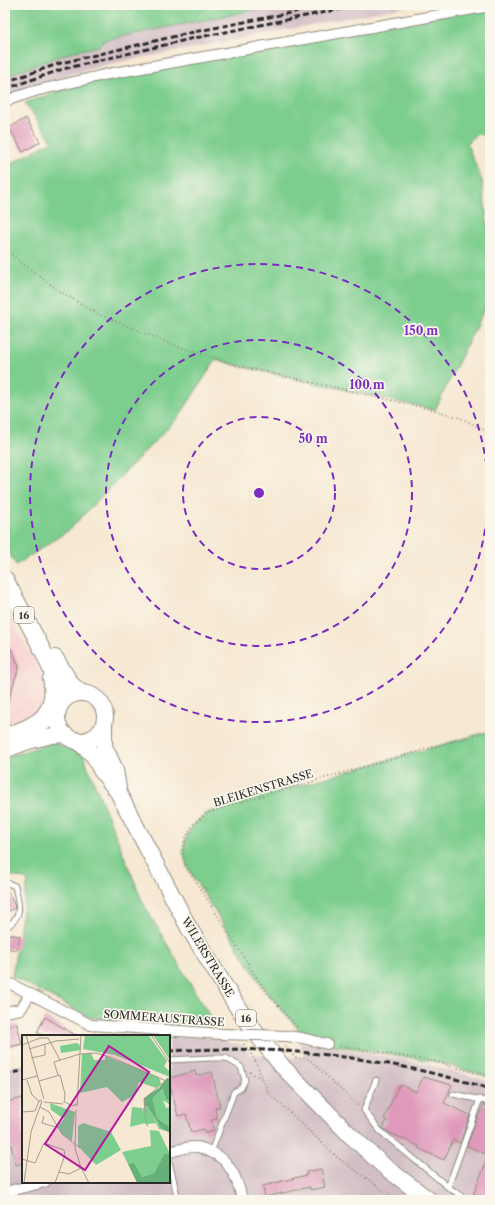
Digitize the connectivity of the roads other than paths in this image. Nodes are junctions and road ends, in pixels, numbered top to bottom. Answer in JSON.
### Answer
{"nodes":[{"id":1,"x":490,"y":6,"type":"edge"},
{"id":2,"x":5,"y":101,"type":"edge"},
{"id":3,"x":5,"y":579,"type":"edge"},
{"id":4,"x":43,"y":652,"type":"junction"},
{"id":5,"x":81,"y":693,"type":"junction"},
{"id":6,"x":59,"y":708,"type":"junction"},
{"id":7,"x":104,"y":724,"type":"junction"},
{"id":8,"x":5,"y":734,"type":"edge"},
{"id":9,"x":63,"y":735,"type":"junction"},
{"id":10,"x":5,"y":740,"type":"edge"},
{"id":11,"x":79,"y":742,"type":"junction"},
{"id":12,"x":5,"y":751,"type":"edge"},
{"id":13,"x":118,"y":792,"type":"junction"},
{"id":14,"x":5,"y":882,"type":"edge"},
{"id":15,"x":5,"y":928,"type":"edge"},
{"id":16,"x":5,"y":981,"type":"edge"},
{"id":17,"x":30,"y":994,"type":"junction"},
{"id":18,"x":5,"y":1012,"type":"edge"},
{"id":19,"x":327,"y":1044,"type":"road end"},
{"id":20,"x":170,"y":1060,"type":"edge"},
{"id":21,"x":376,"y":1080,"type":"dead end"},
{"id":22,"x":453,"y":1094,"type":"dead end"},
{"id":23,"x":480,"y":1099,"type":"junction"},
{"id":24,"x":490,"y":1102,"type":"edge"},
{"id":25,"x":170,"y":1152,"type":"edge"},
{"id":26,"x":211,"y":1152,"type":"junction"},
{"id":27,"x":170,"y":1164,"type":"edge"},
{"id":28,"x":41,"y":1183,"type":"edge"},
{"id":29,"x":448,"y":1187,"type":"junction"},
{"id":30,"x":5,"y":1192,"type":"edge"},
{"id":31,"x":178,"y":1200,"type":"edge"},
{"id":32,"x":242,"y":1200,"type":"edge"},
{"id":33,"x":429,"y":1200,"type":"edge"},
{"id":34,"x":467,"y":1200,"type":"edge"}],
"edges":[{"from":1,"to":2,"type":"street"},
{"from":3,"to":4,"type":"main road","number":"16"},
{"from":4,"to":5,"type":"main road","number":"16"},
{"from":4,"to":6,"type":"main road","number":"16"},
{"from":4,"to":8,"type":"street"},
{"from":5,"to":6,"type":"main road"},
{"from":5,"to":7,"type":"main road"},
{"from":6,"to":9,"type":"main road"},
{"from":6,"to":10,"type":"main road"},
{"from":7,"to":11,"type":"main road"},
{"from":7,"to":13,"type":"main road","name":"WILERSTRASSE","number":"16"},
{"from":9,"to":11,"type":"main road"},
{"from":9,"to":12,"type":"main road"},
{"from":11,"to":13,"type":"main road","name":"WILERSTRASSE","number":"16"},
{"from":13,"to":33,"type":"main road","name":"WILERSTRASSE","number":"16"},
{"from":14,"to":15,"type":"lane"},
{"from":16,"to":17,"type":"street","name":"SOMMERAUSTRASSE"},
{"from":17,"to":18,"type":"street"},
{"from":17,"to":19,"type":"street","name":"SOMMERAUSTRASSE","bridge":true},
{"from":20,"to":26,"type":"lane"},
{"from":21,"to":29,"type":"lane"},
{"from":22,"to":23,"type":"lane"},
{"from":23,"to":24,"type":"lane"},
{"from":23,"to":29,"type":"lane"},
{"from":25,"to":26,"type":"street"},
{"from":26,"to":32,"type":"street"},
{"from":27,"to":31,"type":"lane"},
{"from":28,"to":30,"type":"street"},
{"from":29,"to":34,"type":"lane"}]}
